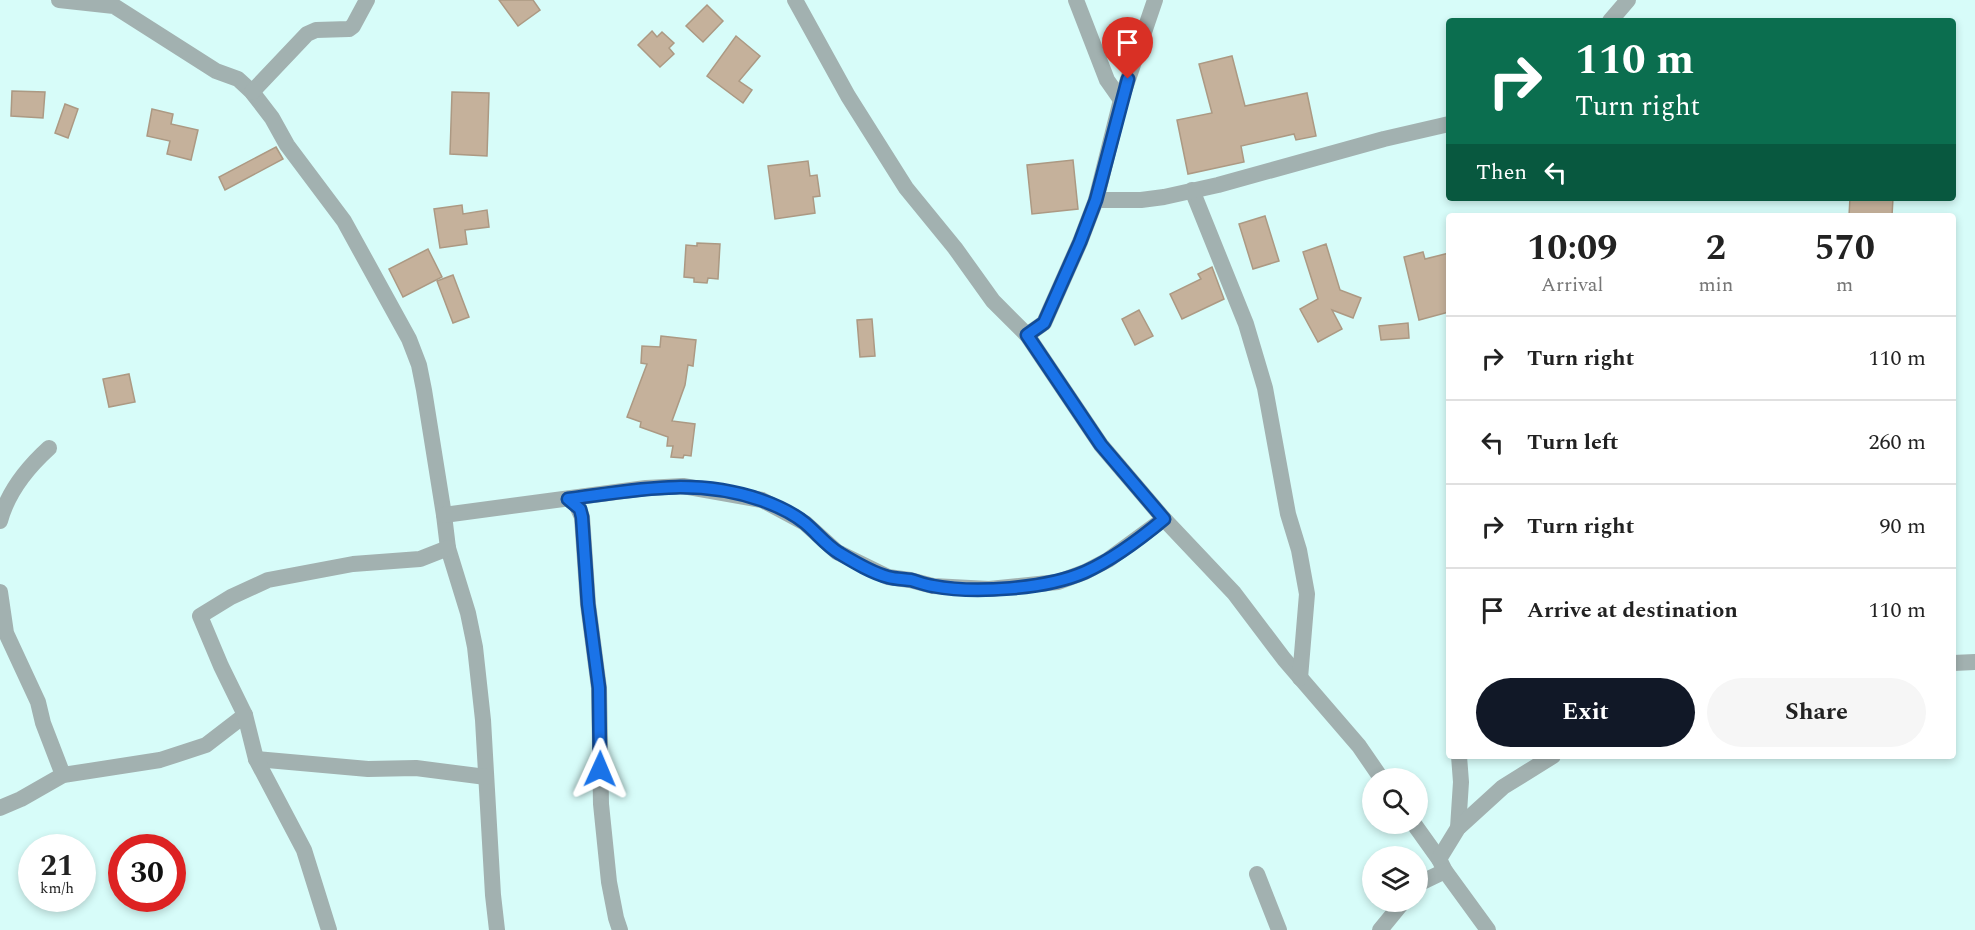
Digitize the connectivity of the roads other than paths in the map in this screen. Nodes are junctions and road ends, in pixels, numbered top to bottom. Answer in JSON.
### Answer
{"nodes":[{"id":1,"x":59,"y":0,"type":"edge"},
{"id":2,"x":367,"y":0,"type":"edge"},
{"id":3,"x":795,"y":0,"type":"edge"},
{"id":4,"x":1076,"y":0,"type":"edge"},
{"id":5,"x":1155,"y":0,"type":"edge"},
{"id":6,"x":1628,"y":0,"type":"edge"},
{"id":7,"x":1613,"y":18,"type":"edge"},
{"id":8,"x":252,"y":92,"type":"junction"},
{"id":9,"x":1121,"y":100,"type":"junction"},
{"id":10,"x":1446,"y":125,"type":"edge"},
{"id":11,"x":1192,"y":190,"type":"junction"},
{"id":12,"x":1096,"y":200,"type":"junction"},
{"id":13,"x":1027,"y":335,"type":"junction"},
{"id":14,"x":49,"y":448,"type":"dead end"},
{"id":15,"x":568,"y":499,"type":"junction"},
{"id":16,"x":444,"y":515,"type":"junction"},
{"id":17,"x":1164,"y":519,"type":"junction"},
{"id":18,"x":0,"y":521,"type":"edge"},
{"id":19,"x":448,"y":548,"type":"junction"},
{"id":20,"x":0,"y":592,"type":"edge"},
{"id":21,"x":1975,"y":662,"type":"edge"},
{"id":22,"x":1956,"y":663,"type":"edge"},
{"id":23,"x":1300,"y":678,"type":"junction"},
{"id":24,"x":245,"y":715,"type":"junction"},
{"id":25,"x":256,"y":759,"type":"junction"},
{"id":26,"x":1459,"y":759,"type":"edge"},
{"id":27,"x":1548,"y":759,"type":"edge"},
{"id":28,"x":1374,"y":768,"type":"edge"},
{"id":29,"x":63,"y":774,"type":"junction"},
{"id":30,"x":486,"y":777,"type":"junction"},
{"id":31,"x":0,"y":808,"type":"edge"},
{"id":32,"x":1458,"y":828,"type":"junction"},
{"id":33,"x":1420,"y":834,"type":"edge"},
{"id":34,"x":1442,"y":865,"type":"junction"},
{"id":35,"x":1257,"y":874,"type":"dead end"},
{"id":36,"x":1428,"y":876,"type":"edge"},
{"id":37,"x":1395,"y":912,"type":"edge"},
{"id":38,"x":329,"y":930,"type":"edge"},
{"id":39,"x":497,"y":930,"type":"edge"},
{"id":40,"x":620,"y":930,"type":"edge"},
{"id":41,"x":1279,"y":930,"type":"edge"},
{"id":42,"x":1380,"y":930,"type":"edge"},
{"id":43,"x":1488,"y":930,"type":"edge"}],
"edges":[{"from":1,"to":8,"type":"street"},
{"from":2,"to":8,"type":"street"},
{"from":3,"to":13,"type":"street"},
{"from":4,"to":9,"type":"street"},
{"from":5,"to":9,"type":"street"},
{"from":6,"to":7,"type":"street"},
{"from":8,"to":16,"type":"street"},
{"from":9,"to":12,"type":"street"},
{"from":10,"to":11,"type":"street"},
{"from":11,"to":12,"type":"street"},
{"from":11,"to":23,"type":"street"},
{"from":12,"to":13,"type":"street"},
{"from":13,"to":17,"type":"street"},
{"from":14,"to":18,"type":"street"},
{"from":15,"to":16,"type":"street"},
{"from":15,"to":17,"type":"street"},
{"from":15,"to":40,"type":"street"},
{"from":16,"to":19,"type":"street"},
{"from":17,"to":23,"type":"street"},
{"from":19,"to":24,"type":"street"},
{"from":19,"to":30,"type":"street"},
{"from":20,"to":29,"type":"street"},
{"from":21,"to":22,"type":"street"},
{"from":23,"to":28,"type":"street"},
{"from":24,"to":25,"type":"street"},
{"from":24,"to":29,"type":"street"},
{"from":25,"to":30,"type":"street"},
{"from":25,"to":38,"type":"street"},
{"from":26,"to":32,"type":"street"},
{"from":27,"to":32,"type":"street"},
{"from":29,"to":31,"type":"street"},
{"from":30,"to":39,"type":"street"},
{"from":32,"to":34,"type":"street"},
{"from":33,"to":34,"type":"street"},
{"from":34,"to":36,"type":"street"},
{"from":34,"to":43,"type":"street"},
{"from":35,"to":41,"type":"street"},
{"from":37,"to":42,"type":"street"}]}
